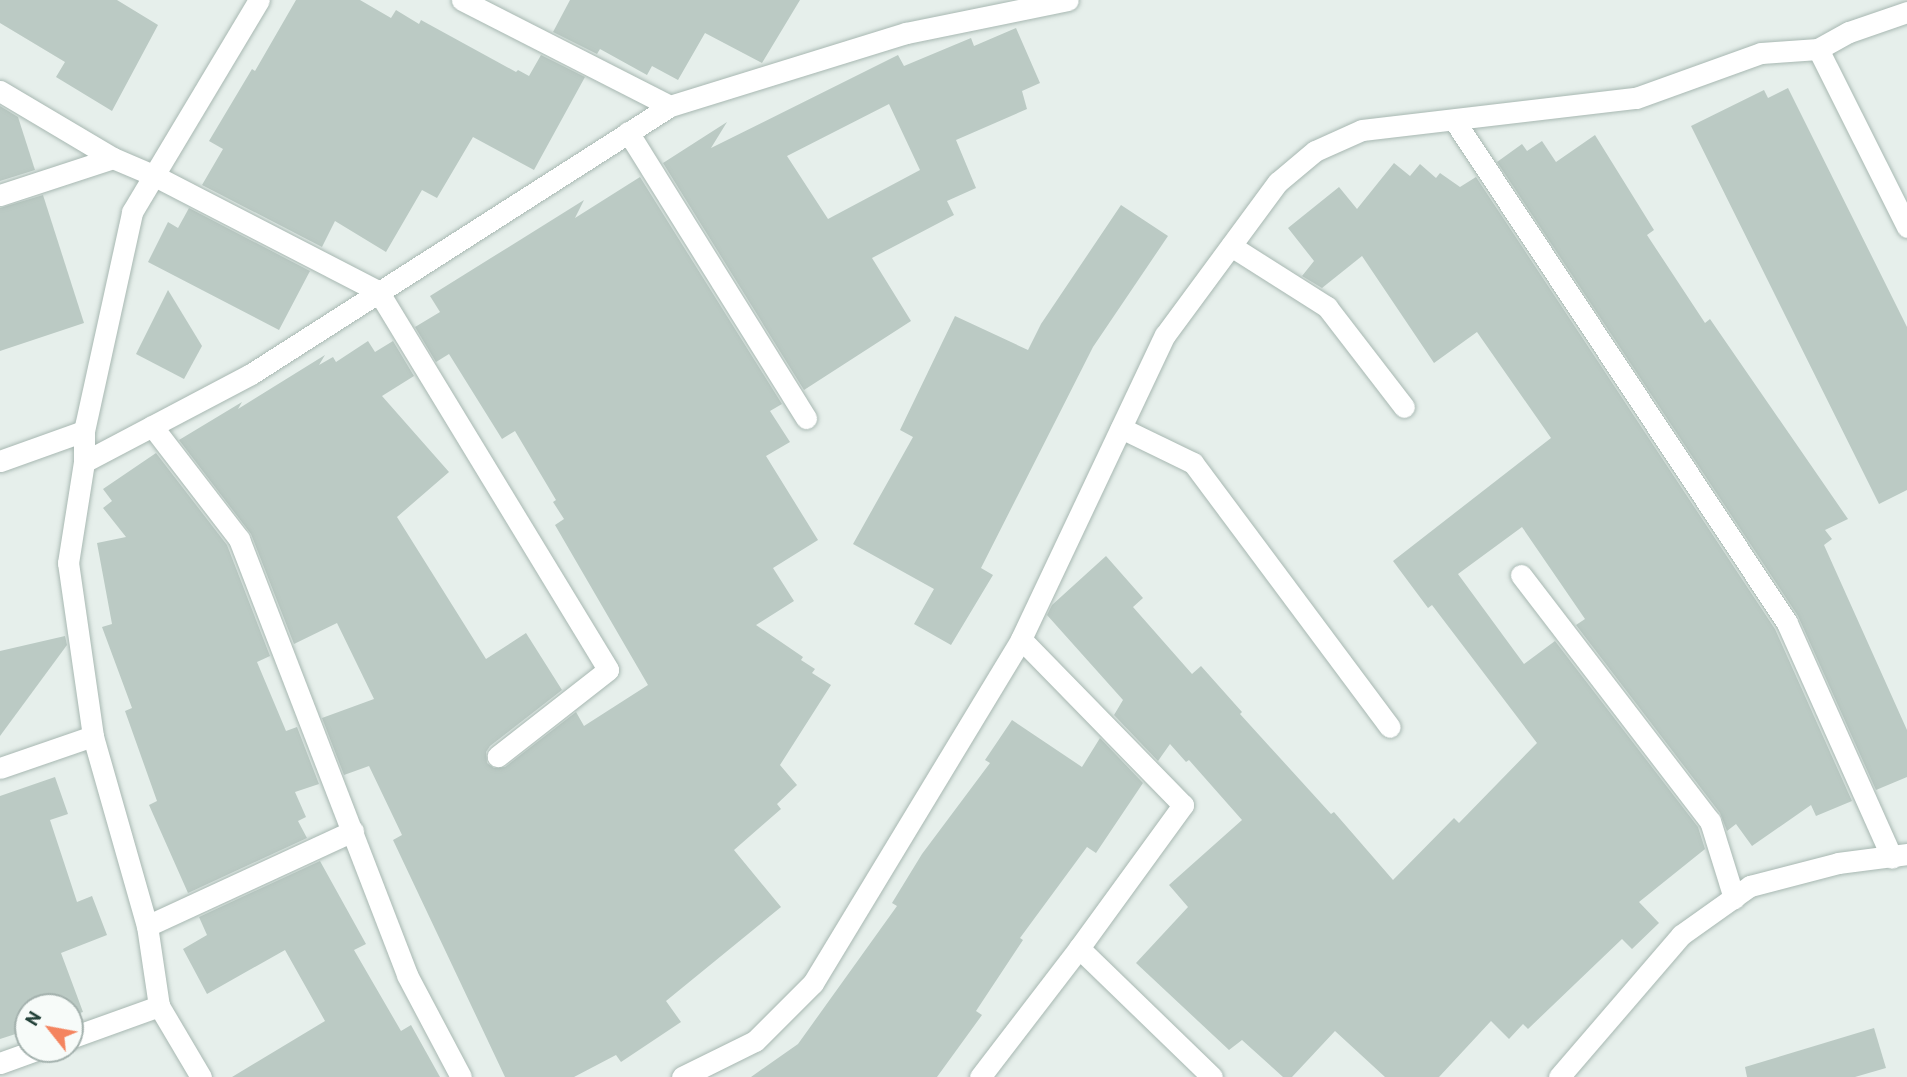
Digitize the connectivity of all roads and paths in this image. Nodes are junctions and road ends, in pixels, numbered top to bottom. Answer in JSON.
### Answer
{"nodes":[{"id":1,"x":260,"y":0,"type":"edge"},
{"id":2,"x":462,"y":0,"type":"edge"},
{"id":3,"x":1068,"y":0,"type":"edge"},
{"id":4,"x":1032,"y":5,"type":"edge"},
{"id":5,"x":1907,"y":12,"type":"edge"},
{"id":6,"x":1818,"y":49,"type":"junction"},
{"id":7,"x":0,"y":91,"type":"edge"},
{"id":8,"x":670,"y":106,"type":"junction"},
{"id":9,"x":1454,"y":120,"type":"junction"},
{"id":10,"x":628,"y":132,"type":"junction"},
{"id":11,"x":113,"y":158,"type":"junction"},
{"id":12,"x":153,"y":175,"type":"junction"},
{"id":13,"x":0,"y":195,"type":"edge"},
{"id":14,"x":1907,"y":227,"type":"edge"},
{"id":15,"x":1231,"y":246,"type":"junction"},
{"id":16,"x":378,"y":290,"type":"junction"},
{"id":17,"x":1404,"y":407,"type":"dead end"},
{"id":18,"x":806,"y":418,"type":"dead end"},
{"id":19,"x":152,"y":426,"type":"junction"},
{"id":20,"x":1121,"y":428,"type":"junction"},
{"id":21,"x":84,"y":431,"type":"junction"},
{"id":22,"x":0,"y":461,"type":"edge"},
{"id":23,"x":84,"y":463,"type":"junction"},
{"id":24,"x":1521,"y":575,"type":"dead end"},
{"id":25,"x":1021,"y":639,"type":"junction"},
{"id":26,"x":1390,"y":727,"type":"dead end"},
{"id":27,"x":93,"y":736,"type":"junction"},
{"id":28,"x":498,"y":756,"type":"dead end"},
{"id":29,"x":0,"y":768,"type":"edge"},
{"id":30,"x":353,"y":831,"type":"junction"},
{"id":31,"x":1900,"y":856,"type":"edge"},
{"id":32,"x":1734,"y":898,"type":"junction"},
{"id":33,"x":147,"y":926,"type":"junction"},
{"id":34,"x":1079,"y":948,"type":"junction"},
{"id":35,"x":159,"y":1006,"type":"junction"},
{"id":36,"x":84,"y":1033,"type":"edge"},
{"id":37,"x":201,"y":1077,"type":"edge"},
{"id":38,"x":461,"y":1077,"type":"edge"},
{"id":39,"x":682,"y":1077,"type":"edge"},
{"id":40,"x":980,"y":1077,"type":"edge"},
{"id":41,"x":1212,"y":1077,"type":"edge"},
{"id":42,"x":1559,"y":1077,"type":"edge"}],
"edges":[{"from":1,"to":12,"type":"street"},
{"from":2,"to":8,"type":"street"},
{"from":3,"to":4,"type":"street"},
{"from":4,"to":8,"type":"street"},
{"from":5,"to":6,"type":"street"},
{"from":6,"to":9,"type":"street"},
{"from":6,"to":14,"type":"street"},
{"from":7,"to":11,"type":"street"},
{"from":8,"to":10,"type":"street"},
{"from":9,"to":15,"type":"street"},
{"from":9,"to":31,"type":"street"},
{"from":10,"to":16,"type":"street"},
{"from":10,"to":18,"type":"street"},
{"from":11,"to":12,"type":"street"},
{"from":11,"to":13,"type":"street"},
{"from":12,"to":16,"type":"street"},
{"from":12,"to":21,"type":"street"},
{"from":15,"to":17,"type":"street"},
{"from":15,"to":20,"type":"street"},
{"from":16,"to":19,"type":"street"},
{"from":16,"to":28,"type":"street"},
{"from":19,"to":23,"type":"street"},
{"from":19,"to":30,"type":"street"},
{"from":20,"to":25,"type":"street"},
{"from":20,"to":26,"type":"street"},
{"from":21,"to":22,"type":"street"},
{"from":21,"to":23,"type":"street"},
{"from":23,"to":27,"type":"street"},
{"from":24,"to":32,"type":"street"},
{"from":25,"to":34,"type":"street"},
{"from":25,"to":39,"type":"street"},
{"from":27,"to":29,"type":"street"},
{"from":27,"to":33,"type":"street"},
{"from":30,"to":33,"type":"street"},
{"from":30,"to":38,"type":"street"},
{"from":31,"to":32,"type":"street"},
{"from":32,"to":42,"type":"street"},
{"from":33,"to":35,"type":"street"},
{"from":34,"to":40,"type":"street"},
{"from":34,"to":41,"type":"street"},
{"from":35,"to":36,"type":"street"},
{"from":35,"to":37,"type":"street"}]}
